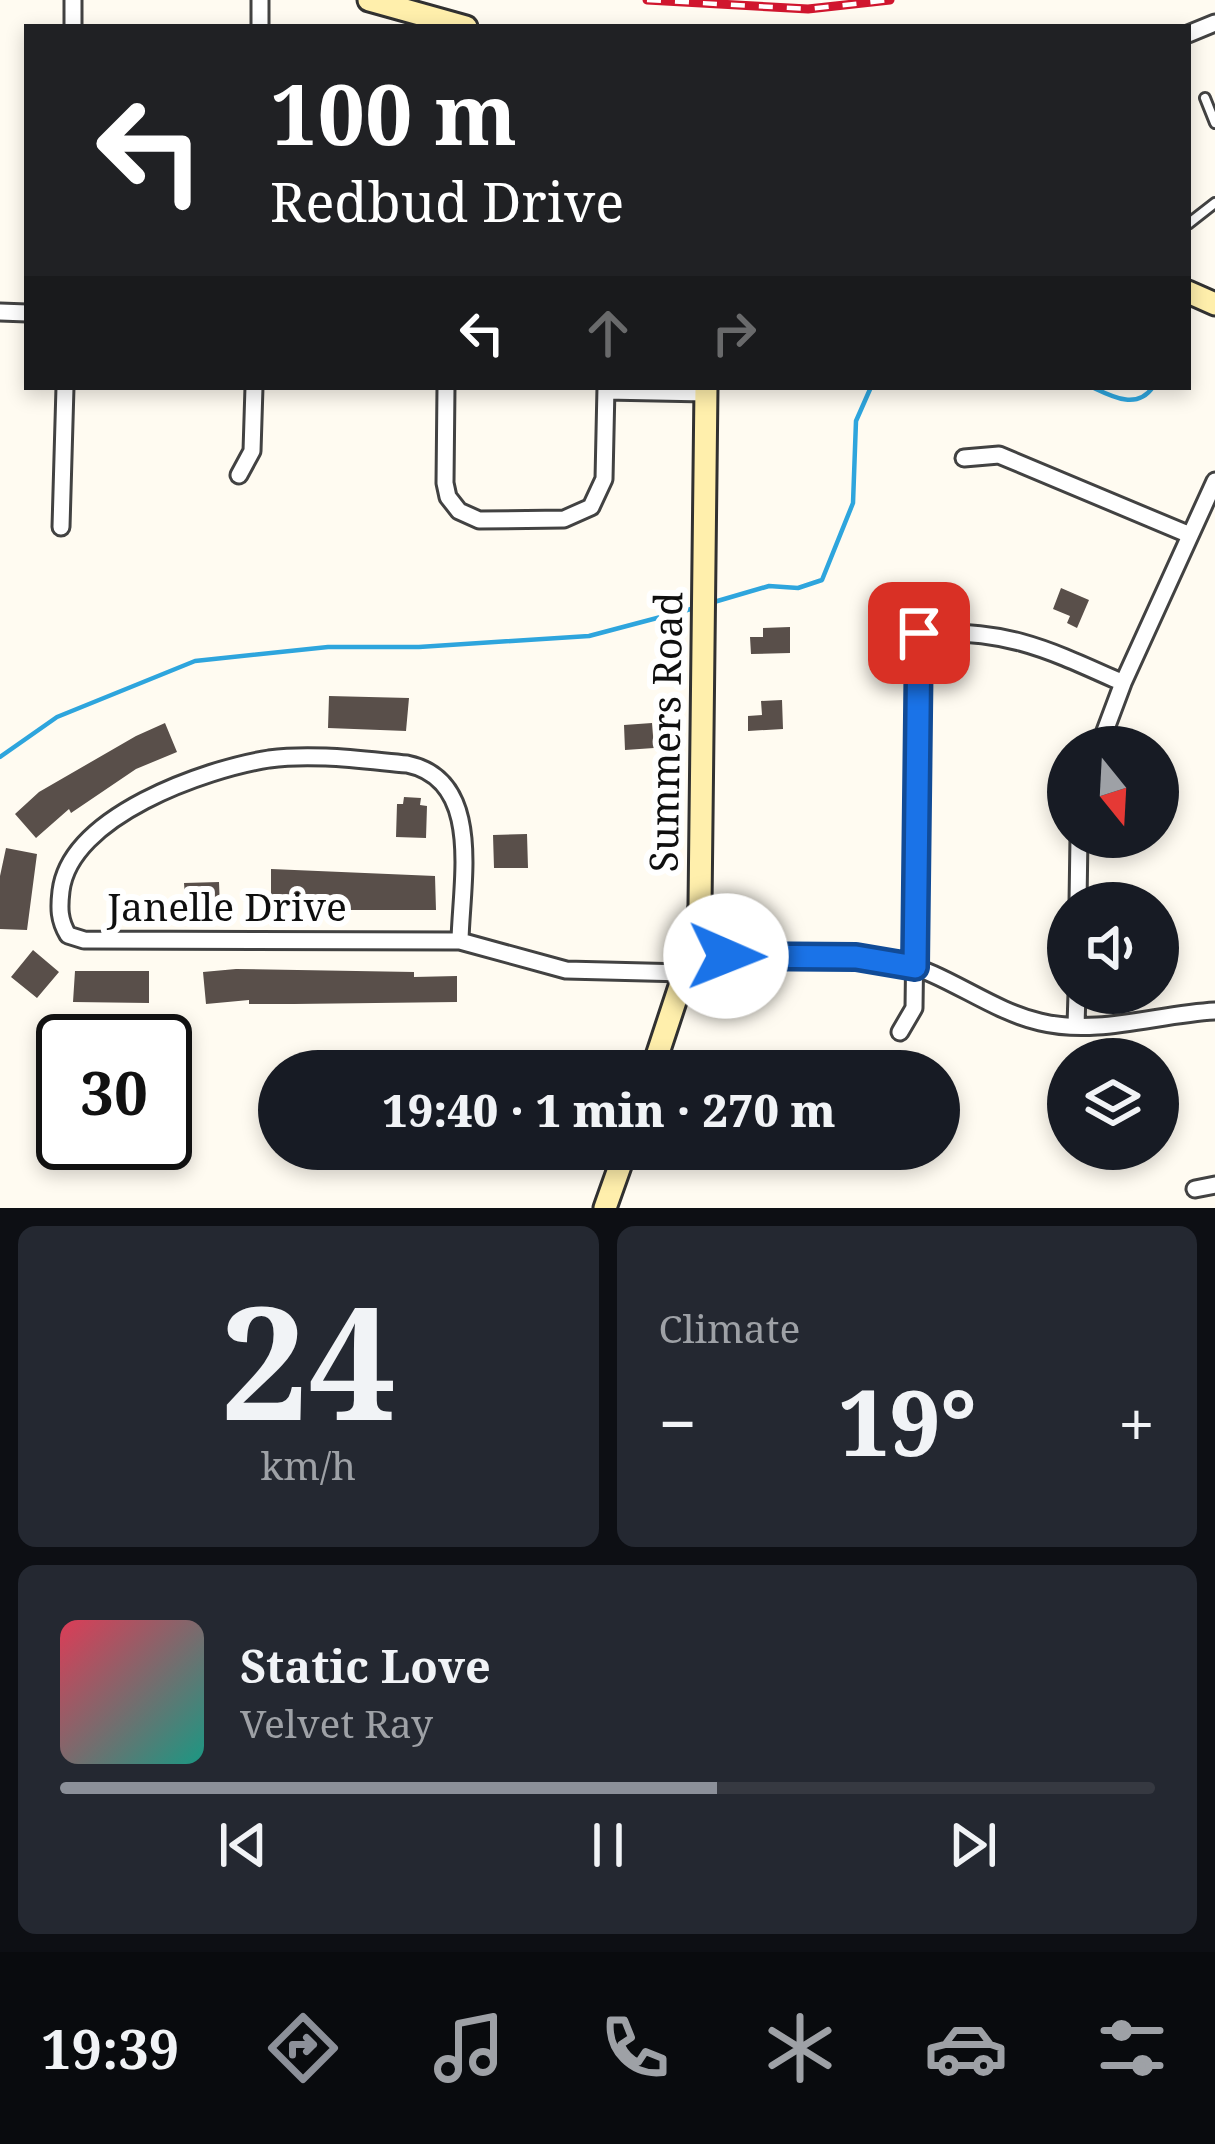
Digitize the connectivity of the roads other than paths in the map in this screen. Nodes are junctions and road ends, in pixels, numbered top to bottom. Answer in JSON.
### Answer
{"nodes":[{"id":1,"x":369,"y":0,"type":"edge"},
{"id":2,"x":428,"y":22,"type":"edge"},
{"id":3,"x":1205,"y":98,"type":"dead end"},
{"id":4,"x":1215,"y":124,"type":"edge"},
{"id":5,"x":1215,"y":203,"type":"edge"},
{"id":6,"x":1191,"y":222,"type":"edge"},
{"id":7,"x":65,"y":390,"type":"edge"},
{"id":8,"x":254,"y":390,"type":"edge"},
{"id":9,"x":446,"y":390,"type":"edge"},
{"id":10,"x":606,"y":390,"type":"edge"},
{"id":11,"x":706,"y":390,"type":"edge"},
{"id":12,"x":964,"y":458,"type":"dead end"},
{"id":13,"x":239,"y":475,"type":"dead end"},
{"id":14,"x":1215,"y":481,"type":"edge"},
{"id":15,"x":61,"y":527,"type":"dead end"},
{"id":16,"x":1190,"y":535,"type":"junction"},
{"id":17,"x":1123,"y":682,"type":"junction"},
{"id":18,"x":1107,"y":726,"type":"edge"},
{"id":19,"x":460,"y":941,"type":"junction"},
{"id":20,"x":688,"y":963,"type":"junction"},
{"id":21,"x":915,"y":967,"type":"junction"},
{"id":22,"x":1215,"y":1011,"type":"edge"},
{"id":23,"x":1076,"y":1014,"type":"edge"},
{"id":24,"x":1076,"y":1026,"type":"junction"},
{"id":25,"x":900,"y":1031,"type":"dead end"},
{"id":26,"x":659,"y":1050,"type":"edge"},
{"id":27,"x":619,"y":1170,"type":"edge"},
{"id":28,"x":1215,"y":1185,"type":"edge"},
{"id":29,"x":1195,"y":1189,"type":"dead end"},
{"id":30,"x":605,"y":1208,"type":"edge"}],
"edges":[{"from":1,"to":2,"type":"street"},
{"from":3,"to":4,"type":"lane"},
{"from":5,"to":6,"type":"lane"},
{"from":7,"to":15,"type":"street"},
{"from":8,"to":13,"type":"street"},
{"from":9,"to":10,"type":"street"},
{"from":11,"to":20,"type":"street","name":"Summers Road"},
{"from":12,"to":16,"type":"street"},
{"from":14,"to":16,"type":"street"},
{"from":16,"to":17,"type":"street"},
{"from":17,"to":18,"type":"street"},
{"from":17,"to":21,"type":"street"},
{"from":19,"to":19,"type":"street","name":"Janelle Drive"},
{"from":19,"to":20,"type":"street","name":"Janelle Drive"},
{"from":20,"to":21,"type":"street","name":"Janelle Drive"},
{"from":20,"to":26,"type":"street","name":"Summers Road"},
{"from":21,"to":24,"type":"street","name":"Janelle Drive"},
{"from":21,"to":25,"type":"street"},
{"from":22,"to":24,"type":"street","name":"Janelle Drive"},
{"from":23,"to":24,"type":"street"},
{"from":27,"to":30,"type":"street"},
{"from":28,"to":29,"type":"street"}]}
